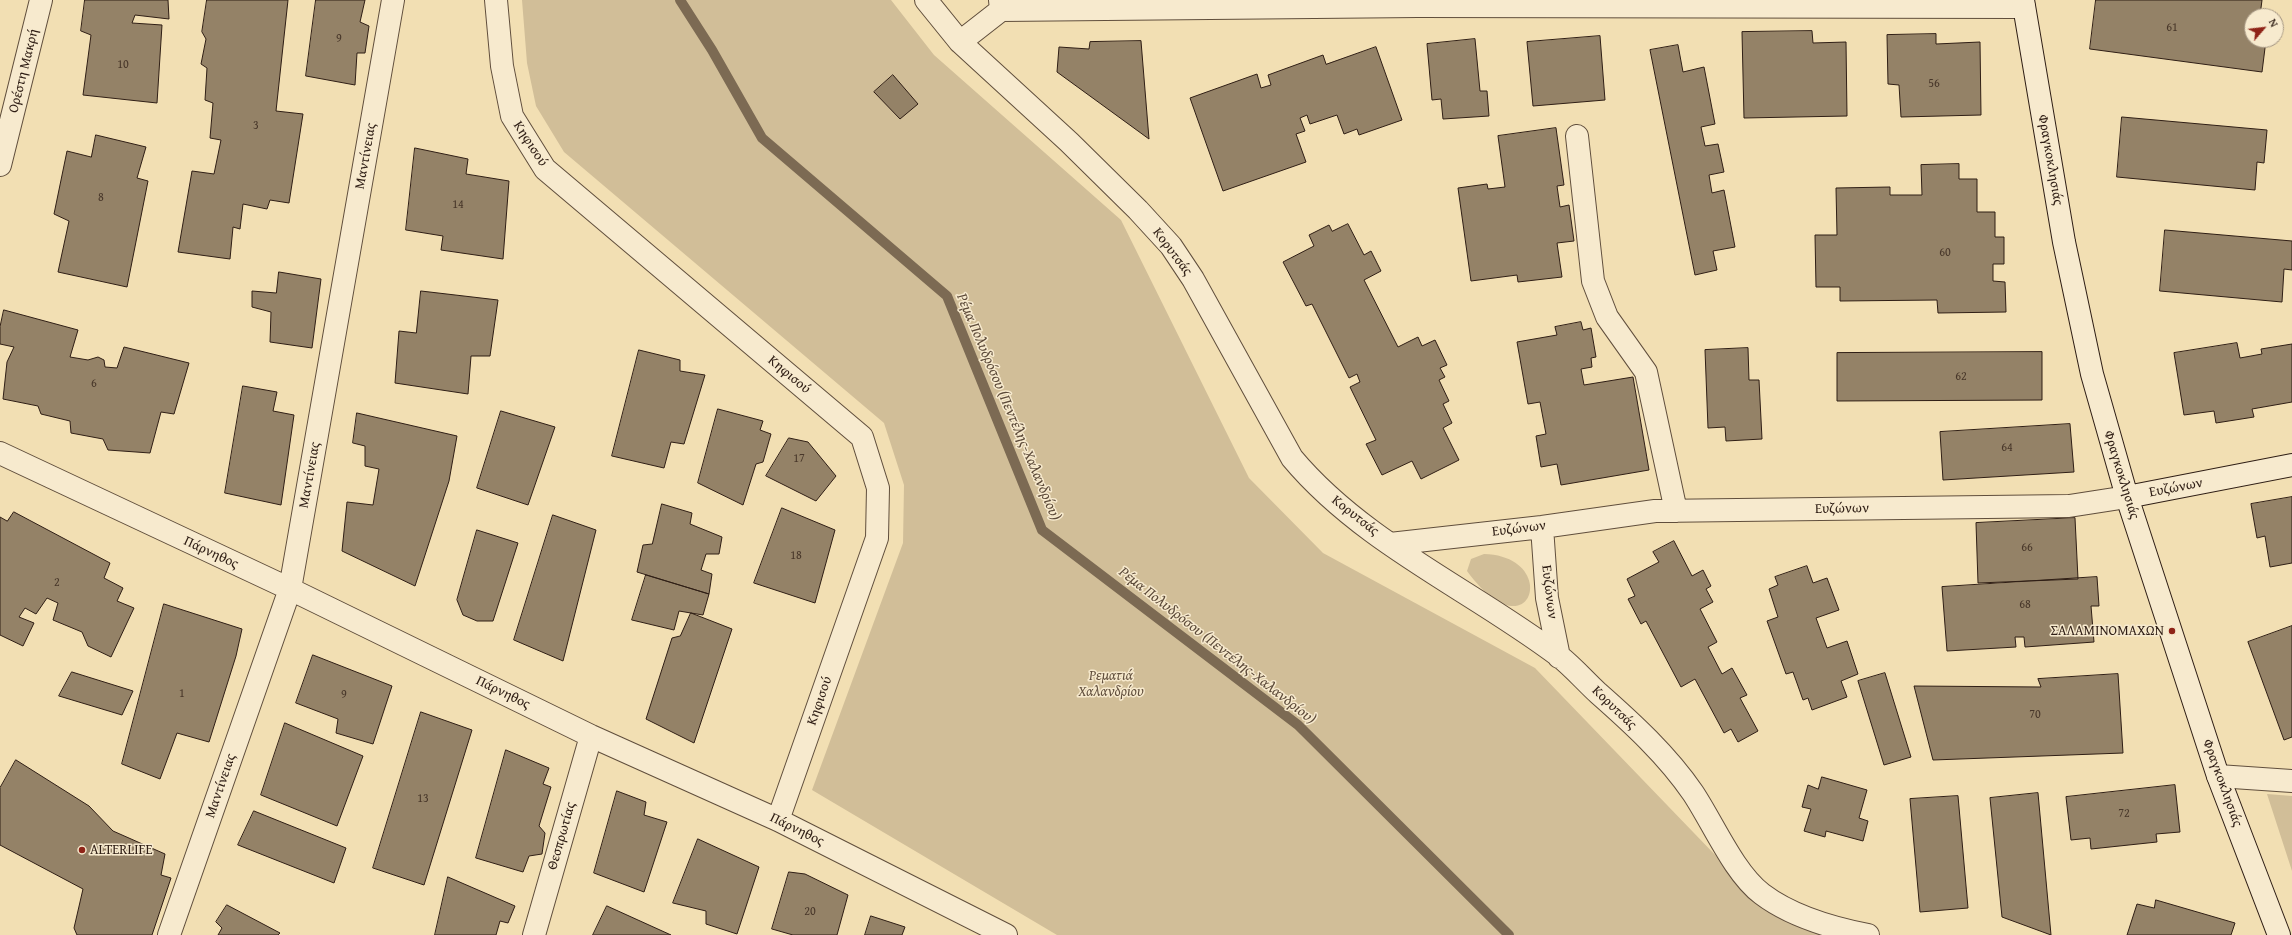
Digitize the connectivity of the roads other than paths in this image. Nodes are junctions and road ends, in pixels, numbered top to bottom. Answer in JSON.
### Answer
{"nodes":[{"id":1,"x":41,"y":0,"type":"edge"},
{"id":2,"x":393,"y":0,"type":"edge"},
{"id":3,"x":496,"y":0,"type":"edge"},
{"id":4,"x":926,"y":0,"type":"edge"},
{"id":5,"x":1418,"y":3,"type":"edge"},
{"id":6,"x":2023,"y":3,"type":"edge"},
{"id":7,"x":1000,"y":5,"type":"edge"},
{"id":8,"x":960,"y":42,"type":"junction"},
{"id":9,"x":1577,"y":136,"type":"dead end"},
{"id":10,"x":0,"y":165,"type":"edge"},
{"id":11,"x":0,"y":453,"type":"edge"},
{"id":12,"x":2292,"y":465,"type":"edge"},
{"id":13,"x":2127,"y":497,"type":"junction"},
{"id":14,"x":1676,"y":511,"type":"junction"},
{"id":15,"x":1542,"y":527,"type":"junction"},
{"id":16,"x":1390,"y":544,"type":"junction"},
{"id":17,"x":290,"y":589,"type":"junction"},
{"id":18,"x":1559,"y":657,"type":"junction"},
{"id":19,"x":591,"y":736,"type":"junction"},
{"id":20,"x":2218,"y":776,"type":"junction"},
{"id":21,"x":2292,"y":782,"type":"edge"},
{"id":22,"x":778,"y":820,"type":"junction"},
{"id":23,"x":169,"y":935,"type":"edge"},
{"id":24,"x":534,"y":935,"type":"edge"},
{"id":25,"x":1006,"y":935,"type":"edge"},
{"id":26,"x":1868,"y":935,"type":"edge"},
{"id":27,"x":2279,"y":935,"type":"edge"}],
"edges":[{"from":1,"to":10,"type":"street","name":"Ορέστη Μακρή"},
{"from":2,"to":17,"type":"street","name":"Μαντίνειας"},
{"from":3,"to":22,"type":"street","name":"Κηφισού"},
{"from":4,"to":8,"type":"street","name":"Κορυτσάς"},
{"from":5,"to":6,"type":"street"},
{"from":5,"to":7,"type":"street"},
{"from":6,"to":13,"type":"street","name":"Φραγκοκλησιάς"},
{"from":7,"to":8,"type":"street"},
{"from":8,"to":16,"type":"street","name":"Κορυτσάς"},
{"from":9,"to":14,"type":"street"},
{"from":11,"to":17,"type":"street","name":"Πάρνηθος"},
{"from":12,"to":13,"type":"street","name":"Ευζώνων"},
{"from":13,"to":14,"type":"street","name":"Ευζώνων"},
{"from":13,"to":20,"type":"street","name":"Φραγκοκλησιάς"},
{"from":14,"to":15,"type":"street","name":"Ευζώνων"},
{"from":15,"to":16,"type":"street","name":"Ευζώνων"},
{"from":15,"to":18,"type":"street","name":"Eυζώνων"},
{"from":16,"to":18,"type":"street","name":"Κορυτσάς"},
{"from":17,"to":19,"type":"street","name":"Πάρνηθος"},
{"from":17,"to":23,"type":"street","name":"Μαντίνειας"},
{"from":18,"to":26,"type":"street","name":"Κορυτσάς"},
{"from":19,"to":22,"type":"street","name":"Πάρνηθος"},
{"from":19,"to":24,"type":"street","name":"Θεσπρωτίας"},
{"from":20,"to":21,"type":"street"},
{"from":20,"to":27,"type":"street","name":"Φραγκοκλησιάς"},
{"from":22,"to":25,"type":"street","name":"Πάρνηθος"}]}
